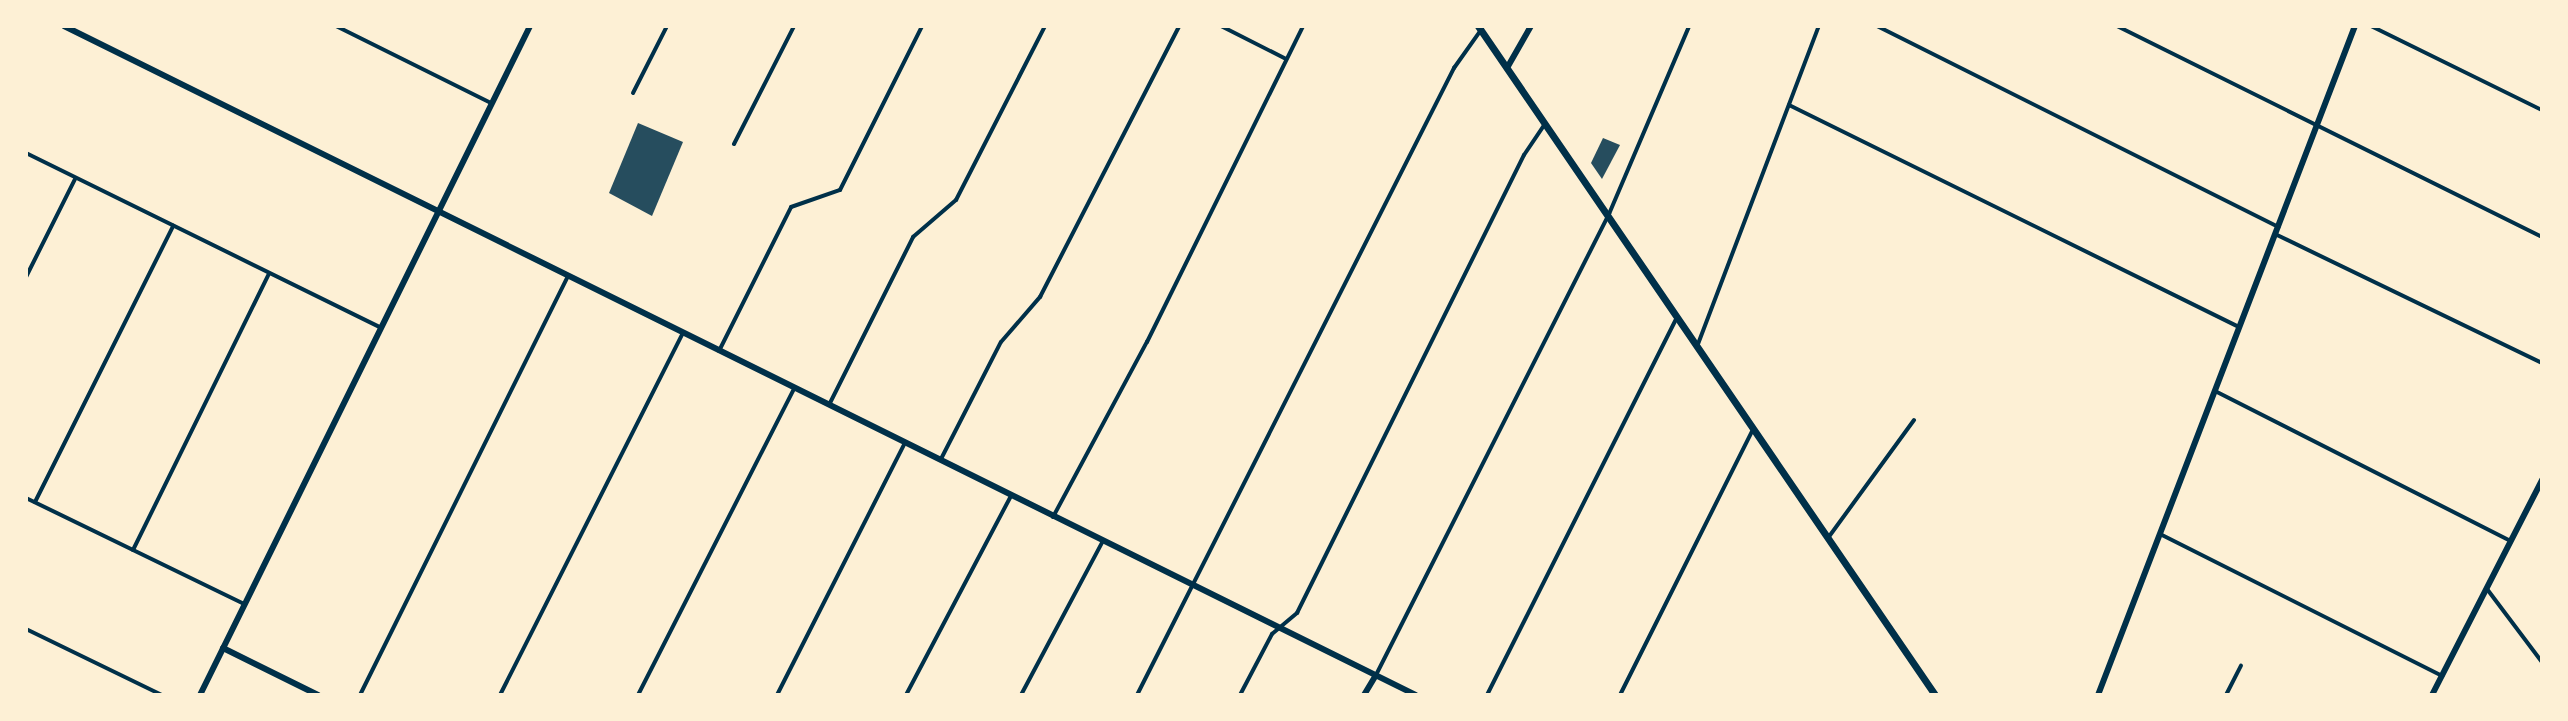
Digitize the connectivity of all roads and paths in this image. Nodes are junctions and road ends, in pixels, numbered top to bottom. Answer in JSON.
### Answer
{"nodes":[{"id":1,"x":64,"y":26,"type":"edge"},
{"id":2,"x":336,"y":26,"type":"edge"},
{"id":3,"x":530,"y":26,"type":"edge"},
{"id":4,"x":667,"y":26,"type":"edge"},
{"id":5,"x":794,"y":26,"type":"edge"},
{"id":6,"x":922,"y":26,"type":"edge"},
{"id":7,"x":1045,"y":26,"type":"edge"},
{"id":8,"x":1179,"y":26,"type":"edge"},
{"id":9,"x":1221,"y":26,"type":"edge"},
{"id":10,"x":1303,"y":26,"type":"edge"},
{"id":11,"x":1531,"y":26,"type":"edge"},
{"id":12,"x":1689,"y":26,"type":"edge"},
{"id":13,"x":1819,"y":26,"type":"edge"},
{"id":14,"x":1877,"y":26,"type":"edge"},
{"id":15,"x":2117,"y":26,"type":"edge"},
{"id":16,"x":2355,"y":26,"type":"edge"},
{"id":17,"x":2371,"y":26,"type":"edge"},
{"id":18,"x":1479,"y":28,"type":"edge"},
{"id":19,"x":1286,"y":59,"type":"junction"},
{"id":20,"x":1507,"y":68,"type":"junction"},
{"id":21,"x":633,"y":93,"type":"dead end"},
{"id":22,"x":491,"y":103,"type":"junction"},
{"id":23,"x":1789,"y":105,"type":"junction"},
{"id":24,"x":2542,"y":110,"type":"edge"},
{"id":25,"x":1546,"y":123,"type":"junction"},
{"id":26,"x":2316,"y":126,"type":"junction"},
{"id":27,"x":734,"y":144,"type":"dead end"},
{"id":28,"x":26,"y":153,"type":"edge"},
{"id":29,"x":75,"y":178,"type":"junction"},
{"id":30,"x":437,"y":214,"type":"junction"},
{"id":31,"x":1609,"y":214,"type":"junction"},
{"id":32,"x":173,"y":226,"type":"junction"},
{"id":33,"x":2276,"y":230,"type":"junction"},
{"id":34,"x":2542,"y":237,"type":"edge"},
{"id":35,"x":269,"y":274,"type":"junction"},
{"id":36,"x":568,"y":276,"type":"junction"},
{"id":37,"x":26,"y":277,"type":"edge"},
{"id":38,"x":1677,"y":318,"type":"junction"},
{"id":39,"x":2239,"y":327,"type":"junction"},
{"id":40,"x":381,"y":328,"type":"junction"},
{"id":41,"x":683,"y":333,"type":"junction"},
{"id":42,"x":1697,"y":346,"type":"junction"},
{"id":43,"x":719,"y":351,"type":"junction"},
{"id":44,"x":2542,"y":363,"type":"edge"},
{"id":45,"x":794,"y":389,"type":"junction"},
{"id":46,"x":2215,"y":391,"type":"junction"},
{"id":47,"x":829,"y":405,"type":"junction"},
{"id":48,"x":1914,"y":420,"type":"dead end"},
{"id":49,"x":1754,"y":428,"type":"junction"},
{"id":50,"x":905,"y":443,"type":"junction"},
{"id":51,"x":940,"y":461,"type":"junction"},
{"id":52,"x":2542,"y":480,"type":"edge"},
{"id":53,"x":1011,"y":496,"type":"junction"},
{"id":54,"x":26,"y":498,"type":"edge"},
{"id":55,"x":35,"y":502,"type":"junction"},
{"id":56,"x":1053,"y":517,"type":"junction"},
{"id":57,"x":2160,"y":534,"type":"junction"},
{"id":58,"x":1828,"y":538,"type":"junction"},
{"id":59,"x":1103,"y":541,"type":"junction"},
{"id":60,"x":2511,"y":541,"type":"junction"},
{"id":61,"x":133,"y":550,"type":"junction"},
{"id":62,"x":1195,"y":585,"type":"junction"},
{"id":63,"x":2487,"y":589,"type":"junction"},
{"id":64,"x":244,"y":604,"type":"junction"},
{"id":65,"x":26,"y":629,"type":"edge"},
{"id":66,"x":1283,"y":629,"type":"junction"},
{"id":67,"x":223,"y":648,"type":"junction"},
{"id":68,"x":2542,"y":662,"type":"edge"},
{"id":69,"x":2241,"y":666,"type":"dead end"},
{"id":70,"x":1376,"y":675,"type":"junction"},
{"id":71,"x":2442,"y":676,"type":"junction"},
{"id":72,"x":162,"y":695,"type":"edge"},
{"id":73,"x":200,"y":695,"type":"edge"},
{"id":74,"x":318,"y":695,"type":"edge"},
{"id":75,"x":360,"y":695,"type":"edge"},
{"id":76,"x":500,"y":695,"type":"edge"},
{"id":77,"x":638,"y":695,"type":"edge"},
{"id":78,"x":777,"y":695,"type":"edge"},
{"id":79,"x":906,"y":695,"type":"edge"},
{"id":80,"x":1021,"y":695,"type":"edge"},
{"id":81,"x":1137,"y":695,"type":"edge"},
{"id":82,"x":1240,"y":695,"type":"edge"},
{"id":83,"x":1364,"y":695,"type":"edge"},
{"id":84,"x":1416,"y":695,"type":"edge"},
{"id":85,"x":1487,"y":695,"type":"edge"},
{"id":86,"x":1620,"y":695,"type":"edge"},
{"id":87,"x":1935,"y":695,"type":"edge"},
{"id":88,"x":2098,"y":695,"type":"edge"},
{"id":89,"x":2226,"y":695,"type":"edge"},
{"id":90,"x":2432,"y":695,"type":"edge"}],
"edges":[{"from":1,"to":30,"type":"main road"},
{"from":2,"to":22,"type":"street"},
{"from":3,"to":22,"type":"main road"},
{"from":4,"to":21,"type":"street"},
{"from":5,"to":27,"type":"street"},
{"from":6,"to":43,"type":"street"},
{"from":7,"to":47,"type":"street"},
{"from":8,"to":51,"type":"street"},
{"from":9,"to":19,"type":"street"},
{"from":10,"to":19,"type":"street"},
{"from":11,"to":20,"type":"main road"},
{"from":12,"to":31,"type":"street"},
{"from":13,"to":23,"type":"street"},
{"from":14,"to":33,"type":"street"},
{"from":15,"to":26,"type":"street"},
{"from":16,"to":26,"type":"main road"},
{"from":17,"to":24,"type":"street"},
{"from":18,"to":20,"type":"main road"},
{"from":18,"to":62,"type":"street"},
{"from":19,"to":56,"type":"street"},
{"from":20,"to":25,"type":"main road"},
{"from":22,"to":30,"type":"main road"},
{"from":23,"to":39,"type":"street"},
{"from":23,"to":42,"type":"street"},
{"from":25,"to":31,"type":"main road"},
{"from":25,"to":66,"type":"street"},
{"from":26,"to":33,"type":"main road"},
{"from":26,"to":34,"type":"street"},
{"from":28,"to":29,"type":"street"},
{"from":29,"to":32,"type":"street"},
{"from":29,"to":37,"type":"street"},
{"from":30,"to":36,"type":"main road"},
{"from":30,"to":40,"type":"main road"},
{"from":31,"to":38,"type":"main road"},
{"from":31,"to":70,"type":"street"},
{"from":32,"to":35,"type":"street"},
{"from":32,"to":55,"type":"street"},
{"from":33,"to":39,"type":"main road"},
{"from":33,"to":44,"type":"street"},
{"from":35,"to":40,"type":"street"},
{"from":35,"to":61,"type":"street"},
{"from":36,"to":41,"type":"main road"},
{"from":36,"to":75,"type":"street"},
{"from":38,"to":42,"type":"main road"},
{"from":38,"to":85,"type":"street"},
{"from":39,"to":46,"type":"main road"},
{"from":40,"to":64,"type":"main road"},
{"from":41,"to":43,"type":"main road"},
{"from":41,"to":76,"type":"street"},
{"from":42,"to":49,"type":"main road"},
{"from":43,"to":45,"type":"main road"},
{"from":45,"to":47,"type":"main road"},
{"from":45,"to":77,"type":"street"},
{"from":46,"to":57,"type":"main road"},
{"from":46,"to":60,"type":"street"},
{"from":47,"to":50,"type":"main road"},
{"from":48,"to":58,"type":"street"},
{"from":49,"to":58,"type":"main road"},
{"from":49,"to":86,"type":"street"},
{"from":50,"to":51,"type":"main road"},
{"from":50,"to":78,"type":"street"},
{"from":51,"to":53,"type":"main road"},
{"from":52,"to":60,"type":"main road"},
{"from":53,"to":56,"type":"main road"},
{"from":53,"to":79,"type":"street"},
{"from":54,"to":55,"type":"street"},
{"from":55,"to":61,"type":"street"},
{"from":56,"to":59,"type":"main road"},
{"from":57,"to":71,"type":"street"},
{"from":57,"to":88,"type":"main road"},
{"from":58,"to":87,"type":"main road"},
{"from":59,"to":62,"type":"main road"},
{"from":59,"to":80,"type":"street"},
{"from":60,"to":63,"type":"main road"},
{"from":61,"to":64,"type":"street"},
{"from":62,"to":66,"type":"main road"},
{"from":62,"to":81,"type":"street"},
{"from":63,"to":68,"type":"street"},
{"from":63,"to":71,"type":"main road"},
{"from":64,"to":67,"type":"main road"},
{"from":65,"to":72,"type":"street"},
{"from":66,"to":70,"type":"main road"},
{"from":66,"to":82,"type":"street"},
{"from":67,"to":73,"type":"main road"},
{"from":67,"to":74,"type":"main road"},
{"from":69,"to":89,"type":"street"},
{"from":70,"to":83,"type":"main road"},
{"from":70,"to":84,"type":"main road"},
{"from":71,"to":90,"type":"main road"}]}
